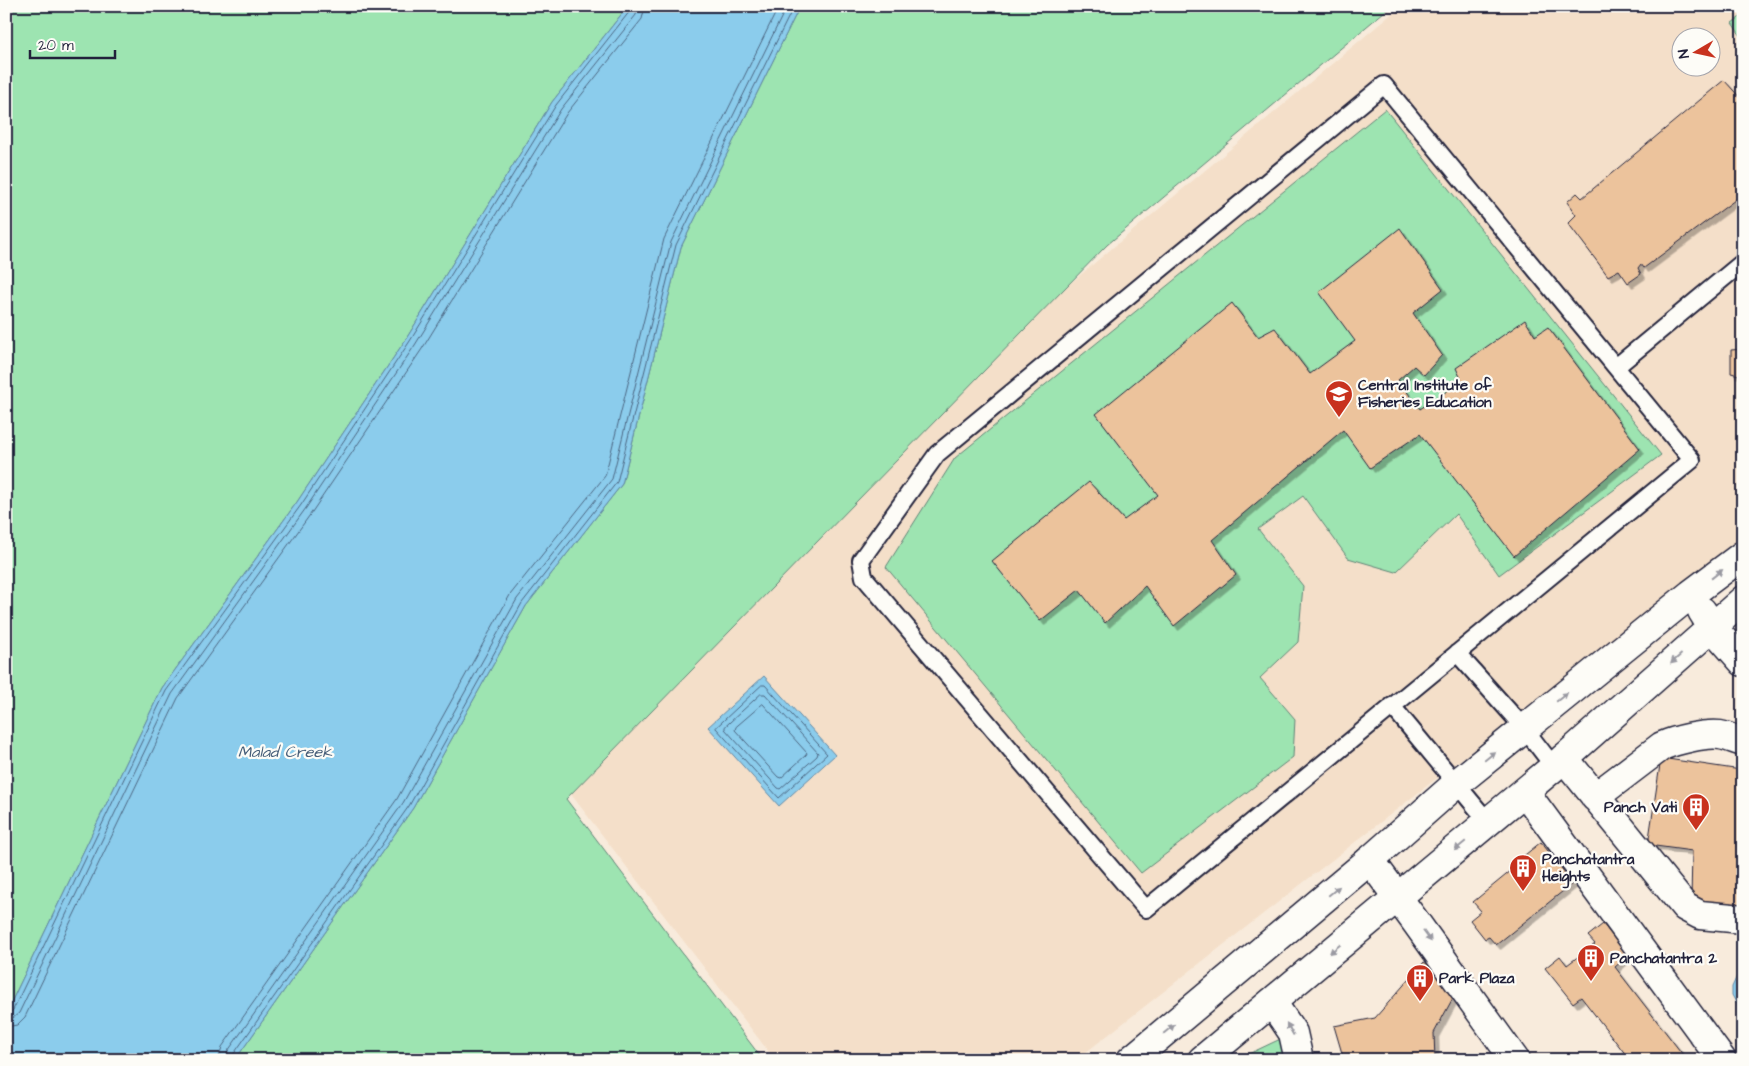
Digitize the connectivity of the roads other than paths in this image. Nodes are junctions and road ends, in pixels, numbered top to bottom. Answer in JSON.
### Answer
{"nodes":[{"id":1,"x":1743,"y":262,"type":"edge"},
{"id":2,"x":1616,"y":367,"type":"junction"},
{"id":3,"x":1743,"y":555,"type":"edge"},
{"id":4,"x":1691,"y":594,"type":"junction"},
{"id":5,"x":1743,"y":600,"type":"edge"},
{"id":6,"x":1712,"y":627,"type":"junction"},
{"id":7,"x":1457,"y":653,"type":"junction"},
{"id":8,"x":1743,"y":662,"type":"edge"},
{"id":9,"x":1392,"y":706,"type":"junction"},
{"id":10,"x":1524,"y":728,"type":"junction"},
{"id":11,"x":1743,"y":742,"type":"edge"},
{"id":12,"x":1559,"y":763,"type":"junction"},
{"id":13,"x":1456,"y":784,"type":"junction"},
{"id":14,"x":1526,"y":792,"type":"junction"},
{"id":15,"x":1595,"y":797,"type":"junction"},
{"id":16,"x":1488,"y":822,"type":"junction"},
{"id":17,"x":1370,"y":860,"type":"junction"},
{"id":18,"x":1398,"y":897,"type":"junction"},
{"id":19,"x":1743,"y":919,"type":"edge"},
{"id":20,"x":1272,"y":1002,"type":"junction"},
{"id":21,"x":1131,"y":1060,"type":"edge"},
{"id":22,"x":1202,"y":1060,"type":"edge"},
{"id":23,"x":1299,"y":1060,"type":"edge"},
{"id":24,"x":1515,"y":1060,"type":"edge"},
{"id":25,"x":1722,"y":1060,"type":"edge"}],
"edges":[{"from":1,"to":2,"type":"lane"},
{"from":2,"to":7,"type":"lane"},
{"from":2,"to":9,"type":"lane"},
{"from":4,"to":3,"type":"street","one_way":true},
{"from":4,"to":6,"type":"street"},
{"from":10,"to":4,"type":"street","one_way":true},
{"from":5,"to":6,"type":"street"},
{"from":6,"to":8,"type":"street"},
{"from":6,"to":12,"type":"street","one_way":true},
{"from":7,"to":9,"type":"lane"},
{"from":7,"to":10,"type":"lane"},
{"from":9,"to":13,"type":"lane"},
{"from":10,"to":12,"type":"lane"},
{"from":13,"to":10,"type":"street","one_way":true},
{"from":11,"to":15,"type":"street"},
{"from":12,"to":14,"type":"street"},
{"from":12,"to":15,"type":"street"},
{"from":13,"to":16,"type":"lane"},
{"from":13,"to":17,"type":"street"},
{"from":14,"to":16,"type":"street"},
{"from":14,"to":25,"type":"street"},
{"from":15,"to":19,"type":"street"},
{"from":16,"to":18,"type":"street","one_way":true},
{"from":17,"to":18,"type":"street"},
{"from":21,"to":17,"type":"street","one_way":true},
{"from":18,"to":20,"type":"street","one_way":true},
{"from":18,"to":24,"type":"street","one_way":true},
{"from":20,"to":22,"type":"street"},
{"from":23,"to":20,"type":"street","one_way":true}]}
